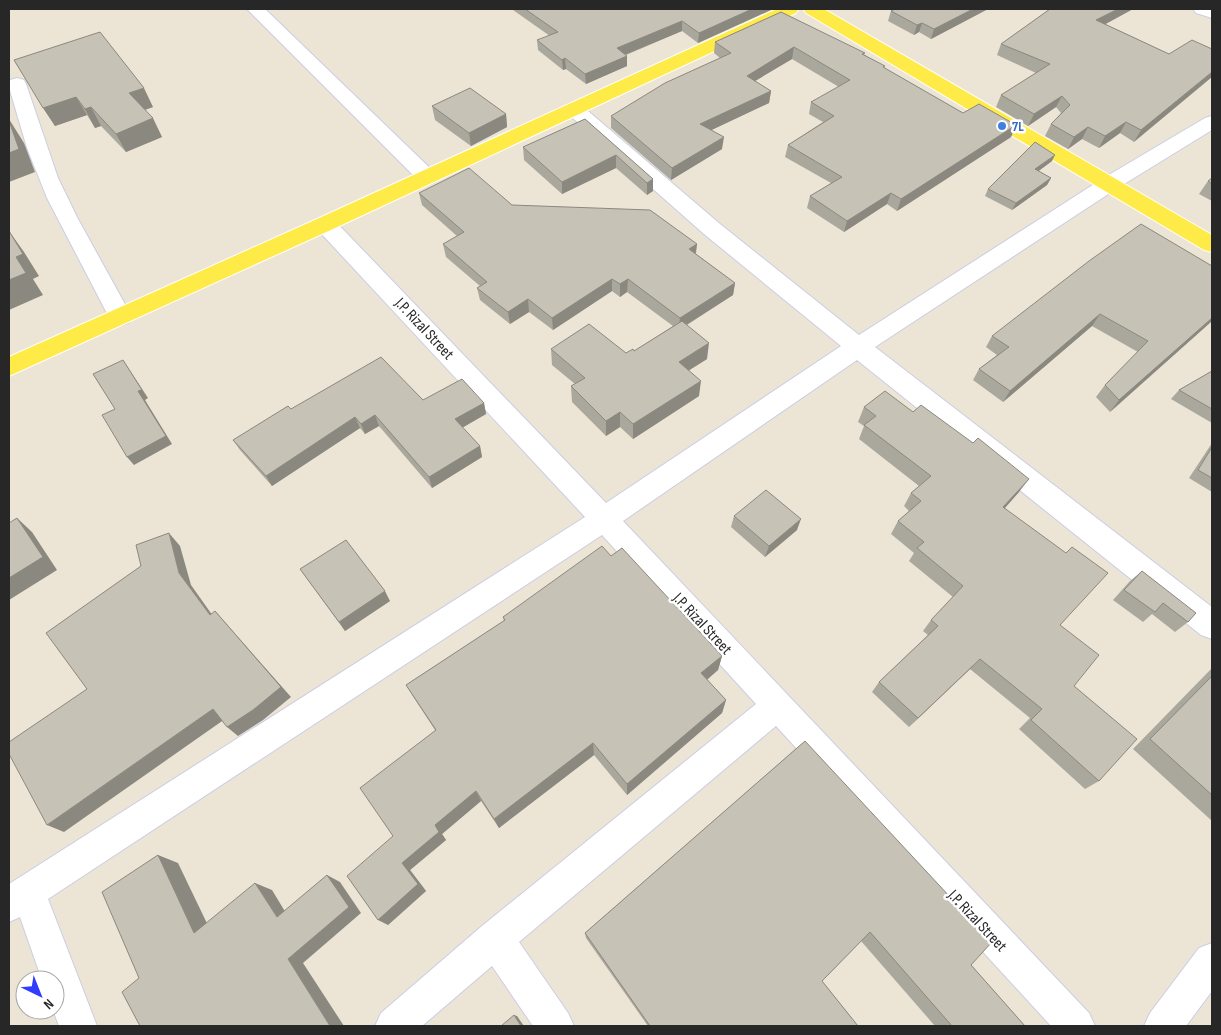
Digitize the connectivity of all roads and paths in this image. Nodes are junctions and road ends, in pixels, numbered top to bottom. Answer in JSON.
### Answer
{"nodes":[{"id":1,"x":256,"y":9,"type":"edge"},
{"id":2,"x":790,"y":9,"type":"edge"},
{"id":3,"x":812,"y":9,"type":"edge"},
{"id":4,"x":1202,"y":9,"type":"edge"},
{"id":5,"x":1212,"y":13,"type":"edge"},
{"id":6,"x":17,"y":84,"type":"edge"},
{"id":7,"x":574,"y":109,"type":"junction"},
{"id":8,"x":1212,"y":122,"type":"edge"},
{"id":9,"x":427,"y":177,"type":"junction"},
{"id":10,"x":1109,"y":184,"type":"junction"},
{"id":11,"x":325,"y":224,"type":"junction"},
{"id":12,"x":1212,"y":245,"type":"edge"},
{"id":13,"x":120,"y":317,"type":"junction"},
{"id":14,"x":858,"y":347,"type":"junction"},
{"id":15,"x":9,"y":367,"type":"edge"},
{"id":16,"x":604,"y":519,"type":"junction"},
{"id":17,"x":1212,"y":625,"type":"edge"},
{"id":18,"x":777,"y":706,"type":"junction"},
{"id":19,"x":18,"y":898,"type":"edge"},
{"id":20,"x":495,"y":939,"type":"junction"},
{"id":21,"x":1212,"y":960,"type":"edge"},
{"id":22,"x":78,"y":1026,"type":"edge"},
{"id":23,"x":394,"y":1026,"type":"edge"},
{"id":24,"x":555,"y":1026,"type":"edge"},
{"id":25,"x":1076,"y":1026,"type":"edge"},
{"id":26,"x":1163,"y":1026,"type":"edge"}],
"edges":[{"from":1,"to":9,"type":"street"},
{"from":2,"to":7,"type":"main road"},
{"from":3,"to":10,"type":"main road"},
{"from":4,"to":5,"type":"street"},
{"from":6,"to":13,"type":"street"},
{"from":7,"to":9,"type":"main road"},
{"from":7,"to":14,"type":"street"},
{"from":8,"to":10,"type":"street"},
{"from":9,"to":11,"type":"main road"},
{"from":10,"to":12,"type":"main road"},
{"from":10,"to":14,"type":"street"},
{"from":11,"to":13,"type":"main road"},
{"from":11,"to":16,"type":"street","name":"J.P. Rizal Street"},
{"from":13,"to":15,"type":"main road"},
{"from":14,"to":16,"type":"street"},
{"from":14,"to":17,"type":"street"},
{"from":16,"to":18,"type":"street","name":"J.P. Rizal Street"},
{"from":16,"to":19,"type":"street"},
{"from":18,"to":20,"type":"street"},
{"from":18,"to":25,"type":"street","name":"J.P. Rizal Street"},
{"from":19,"to":22,"type":"street"},
{"from":20,"to":23,"type":"street"},
{"from":20,"to":24,"type":"street"},
{"from":21,"to":26,"type":"street"}]}
